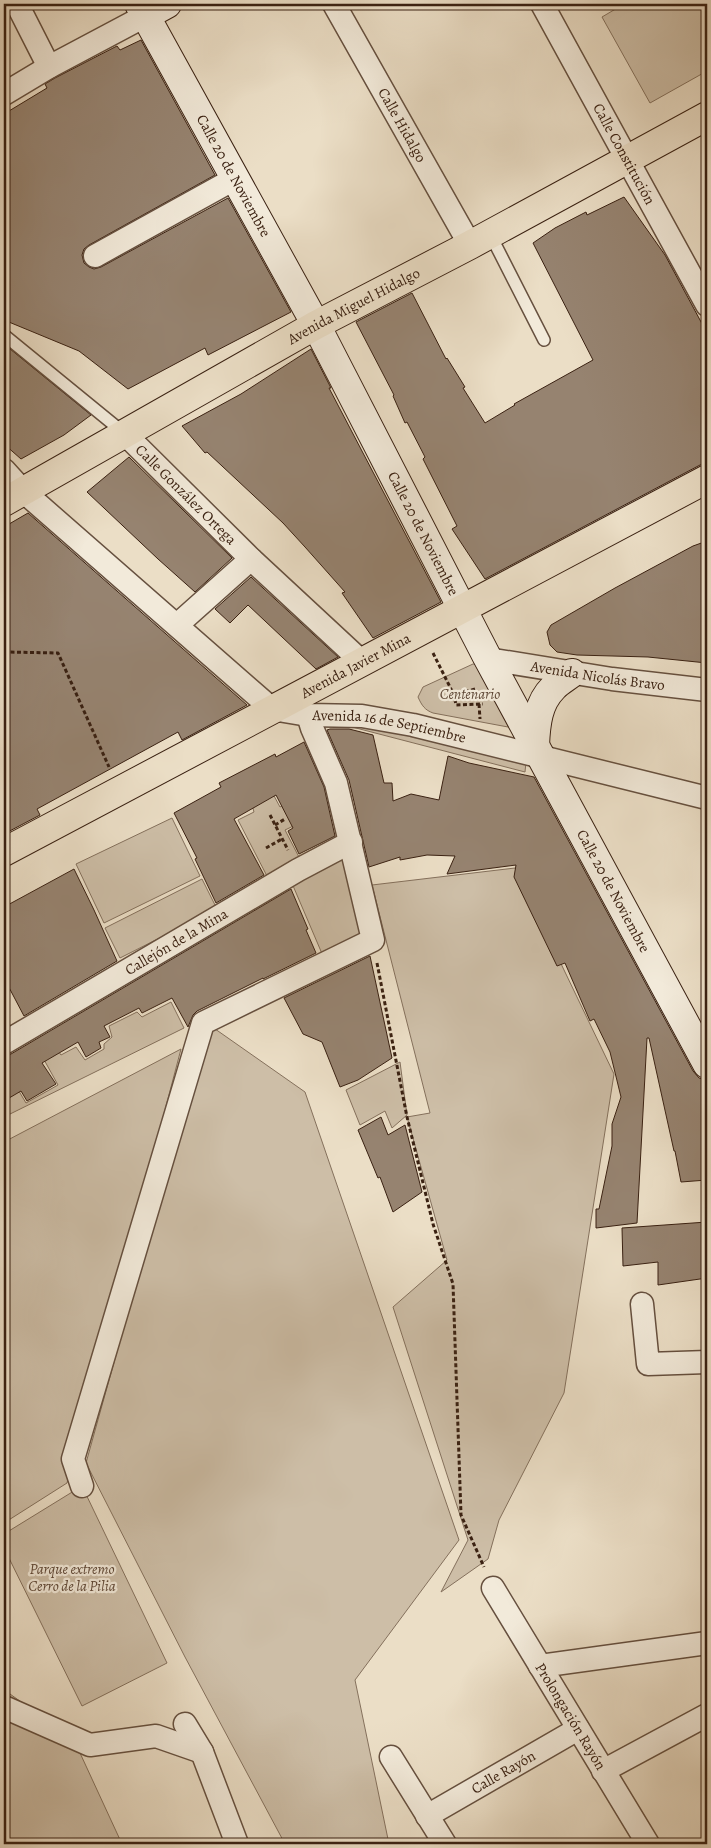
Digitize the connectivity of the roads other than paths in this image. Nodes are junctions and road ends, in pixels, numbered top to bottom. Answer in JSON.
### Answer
{"nodes":[{"id":1,"x":17,"y":4,"type":"edge"},
{"id":2,"x":334,"y":4,"type":"edge"},
{"id":3,"x":551,"y":7,"type":"edge"},
{"id":4,"x":150,"y":8,"type":"edge"},
{"id":5,"x":49,"y":67,"type":"junction"},
{"id":6,"x":4,"y":94,"type":"edge"},
{"id":7,"x":707,"y":116,"type":"edge"},
{"id":8,"x":628,"y":158,"type":"junction"},
{"id":9,"x":236,"y":178,"type":"junction"},
{"id":10,"x":480,"y":240,"type":"junction"},
{"id":11,"x":96,"y":256,"type":"dead end"},
{"id":12,"x":707,"y":305,"type":"edge"},
{"id":13,"x":316,"y":326,"type":"junction"},
{"id":14,"x":4,"y":335,"type":"edge"},
{"id":15,"x":544,"y":340,"type":"dead end"},
{"id":16,"x":125,"y":434,"type":"junction"},
{"id":17,"x":4,"y":470,"type":"edge"},
{"id":18,"x":707,"y":479,"type":"edge"},
{"id":19,"x":14,"y":497,"type":"edge"},
{"id":20,"x":251,"y":560,"type":"junction"},
{"id":21,"x":462,"y":609,"type":"junction"},
{"id":22,"x":177,"y":625,"type":"junction"},
{"id":23,"x":488,"y":659,"type":"junction"},
{"id":24,"x":362,"y":662,"type":"junction"},
{"id":25,"x":572,"y":673,"type":"junction"},
{"id":26,"x":707,"y":690,"type":"edge"},
{"id":27,"x":272,"y":710,"type":"junction"},
{"id":28,"x":308,"y":715,"type":"junction"},
{"id":29,"x":538,"y":751,"type":"junction"},
{"id":30,"x":707,"y":798,"type":"edge"},
{"id":31,"x":351,"y":842,"type":"junction"},
{"id":32,"x":4,"y":852,"type":"edge"},
{"id":33,"x":4,"y":1043,"type":"edge"},
{"id":34,"x":707,"y":1064,"type":"edge"},
{"id":35,"x":642,"y":1304,"type":"dead end"},
{"id":36,"x":707,"y":1362,"type":"edge"},
{"id":37,"x":82,"y":1486,"type":"dead end"},
{"id":38,"x":493,"y":1588,"type":"road end"},
{"id":39,"x":707,"y":1643,"type":"edge"},
{"id":40,"x":540,"y":1666,"type":"junction"},
{"id":41,"x":4,"y":1707,"type":"edge"},
{"id":42,"x":707,"y":1715,"type":"edge"},
{"id":43,"x":185,"y":1724,"type":"dead end"},
{"id":44,"x":578,"y":1729,"type":"junction"},
{"id":45,"x":202,"y":1752,"type":"junction"},
{"id":46,"x":391,"y":1757,"type":"dead end"},
{"id":47,"x":604,"y":1771,"type":"junction"},
{"id":48,"x":427,"y":1816,"type":"junction"},
{"id":49,"x":237,"y":1844,"type":"edge"},
{"id":50,"x":444,"y":1844,"type":"edge"},
{"id":51,"x":648,"y":1844,"type":"edge"}],
"edges":[{"from":1,"to":5,"type":"street"},
{"from":2,"to":10,"type":"street","name":"Calle Hidalgo"},
{"from":3,"to":8,"type":"street","name":"Calle Constitución"},
{"from":4,"to":5,"type":"street"},
{"from":4,"to":9,"type":"main road","name":"Calle 20 de Noviembre"},
{"from":5,"to":6,"type":"street"},
{"from":7,"to":8,"type":"main road","name":"Avenida Miguel Hidalgo"},
{"from":8,"to":10,"type":"main road","name":"Avenida Miguel Hidalgo"},
{"from":8,"to":12,"type":"street","name":"Calle Constitución"},
{"from":9,"to":11,"type":"street"},
{"from":9,"to":13,"type":"main road","name":"Calle 20 de Noviembre"},
{"from":10,"to":13,"type":"main road","name":"Avenida Miguel Hidalgo"},
{"from":10,"to":15,"type":"lane"},
{"from":13,"to":16,"type":"main road","name":"Avenida Miguel Hidalgo"},
{"from":13,"to":21,"type":"main road","name":"Calle 20 de Noviembre"},
{"from":14,"to":16,"type":"lane","name":"Calle González Ortega"},
{"from":16,"to":19,"type":"main road","name":"Avenida Miguel Hidalgo"},
{"from":16,"to":20,"type":"street","name":"Calle González Ortega"},
{"from":17,"to":19,"type":"street"},
{"from":18,"to":21,"type":"main road","name":"Avenida Javier Mina"},
{"from":19,"to":22,"type":"street"},
{"from":20,"to":22,"type":"street"},
{"from":20,"to":24,"type":"street","name":"Calle González Ortega"},
{"from":21,"to":23,"type":"main road","name":"Calle 20 de Noviembre"},
{"from":21,"to":24,"type":"main road","name":"Avenida Javier Mina"},
{"from":22,"to":27,"type":"street"},
{"from":23,"to":25,"type":"street","name":"Avenida Nicolás Bravo"},
{"from":23,"to":29,"type":"main road","name":"Calle 20 de Noviembre"},
{"from":24,"to":27,"type":"main road","name":"Avenida Javier Mina"},
{"from":25,"to":26,"type":"street","name":"Avenida Nicolás Bravo"},
{"from":25,"to":29,"type":"main road"},
{"from":27,"to":28,"type":"street","name":"Avenida 16 de Septiembre"},
{"from":27,"to":32,"type":"main road","name":"Avenida Javier Mina"},
{"from":28,"to":29,"type":"street","name":"Avenida 16 de Septiembre"},
{"from":28,"to":31,"type":"street"},
{"from":29,"to":30,"type":"street","name":"Avenida 16 de Septiembre"},
{"from":29,"to":34,"type":"main road","name":"Calle 20 de Noviembre"},
{"from":31,"to":33,"type":"street","name":"Callejón de la Mina"},
{"from":31,"to":37,"type":"street"},
{"from":35,"to":36,"type":"street"},
{"from":38,"to":40,"type":"street","name":"Prolongación Rayón"},
{"from":39,"to":40,"type":"street"},
{"from":40,"to":44,"type":"street","name":"Prolongación Rayón"},
{"from":41,"to":45,"type":"street"},
{"from":42,"to":47,"type":"street"},
{"from":43,"to":45,"type":"street"},
{"from":44,"to":47,"type":"street","name":"Prolongación Rayón"},
{"from":44,"to":48,"type":"street","name":"Calle Rayón"},
{"from":45,"to":49,"type":"street"},
{"from":46,"to":48,"type":"street"},
{"from":47,"to":51,"type":"street","name":"Prolongación Rayón"},
{"from":48,"to":50,"type":"street"}]}
